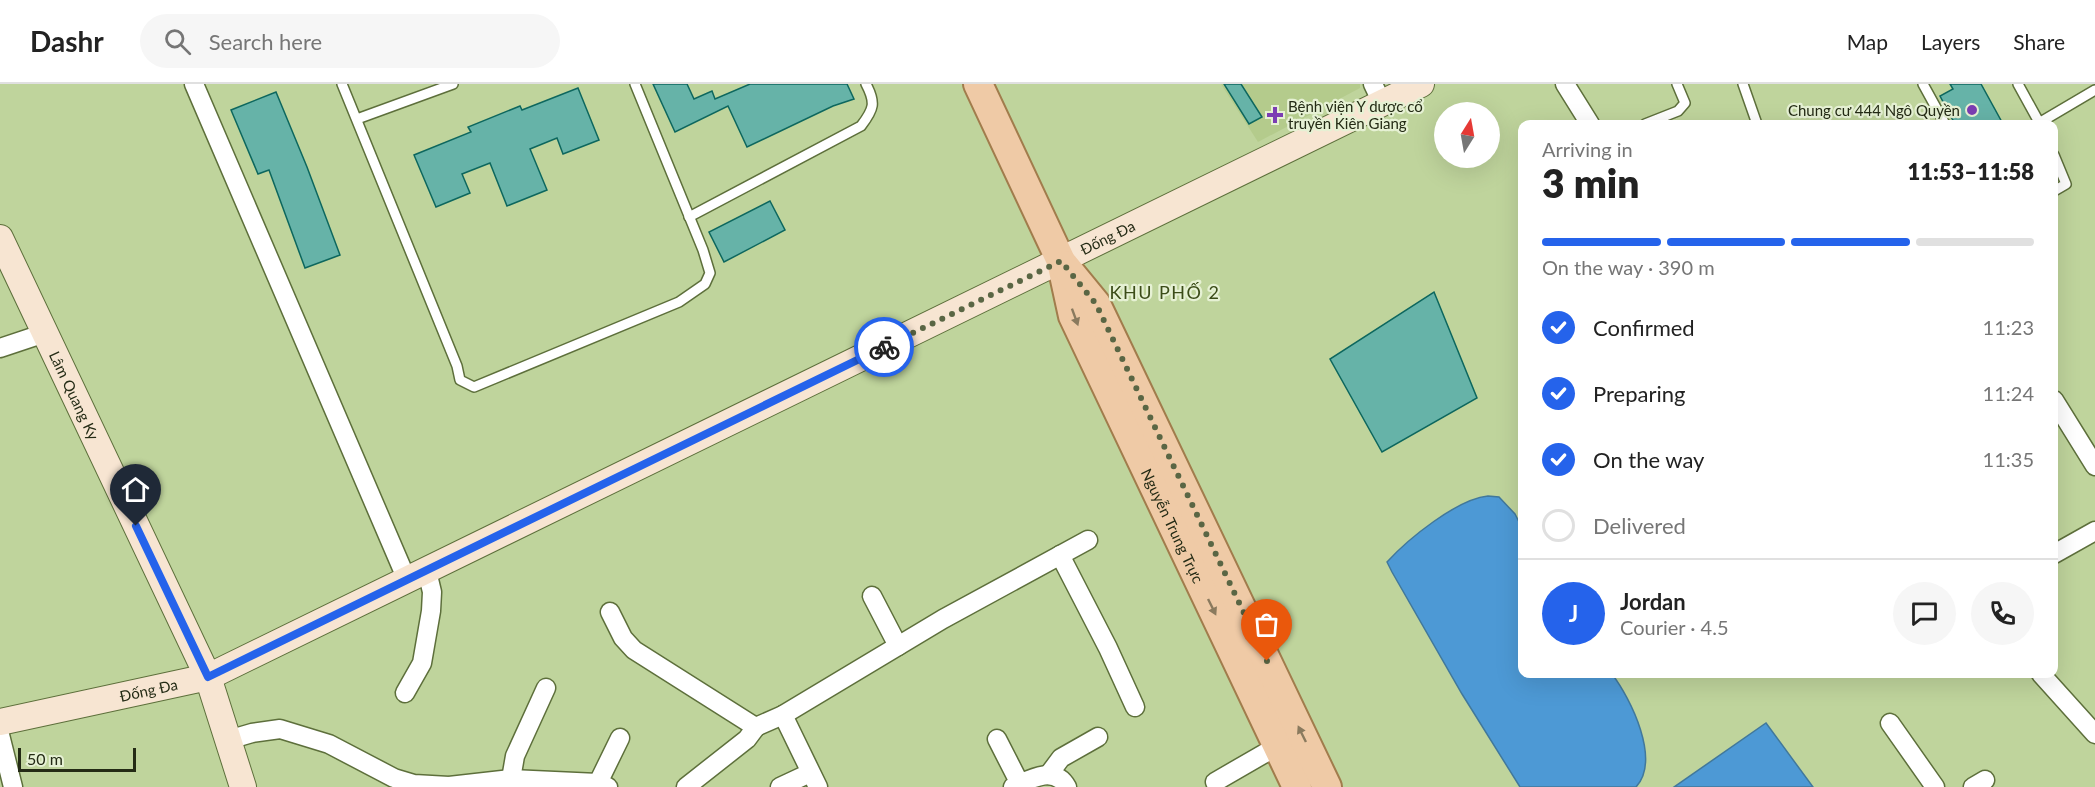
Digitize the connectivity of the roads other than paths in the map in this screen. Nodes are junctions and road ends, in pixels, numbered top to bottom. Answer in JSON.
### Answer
{"nodes":[{"id":1,"x":194,"y":84,"type":"edge"},
{"id":2,"x":342,"y":84,"type":"edge"},
{"id":3,"x":453,"y":84,"type":"edge"},
{"id":4,"x":635,"y":84,"type":"edge"},
{"id":5,"x":866,"y":84,"type":"edge"},
{"id":6,"x":978,"y":84,"type":"edge"},
{"id":7,"x":1421,"y":84,"type":"edge"},
{"id":8,"x":1565,"y":84,"type":"edge"},
{"id":9,"x":1677,"y":84,"type":"edge"},
{"id":10,"x":1743,"y":84,"type":"edge"},
{"id":11,"x":1923,"y":84,"type":"edge"},
{"id":12,"x":2018,"y":84,"type":"edge"},
{"id":13,"x":2095,"y":90,"type":"edge"},
{"id":14,"x":1377,"y":94,"type":"edge"},
{"id":15,"x":357,"y":119,"type":"junction"},
{"id":16,"x":1588,"y":120,"type":"edge"},
{"id":17,"x":1655,"y":120,"type":"edge"},
{"id":18,"x":1756,"y":120,"type":"edge"},
{"id":19,"x":1943,"y":120,"type":"edge"},
{"id":20,"x":2038,"y":120,"type":"edge"},
{"id":21,"x":2046,"y":120,"type":"edge"},
{"id":22,"x":2058,"y":165,"type":"edge"},
{"id":23,"x":2058,"y":189,"type":"edge"},
{"id":24,"x":689,"y":217,"type":"junction"},
{"id":25,"x":0,"y":238,"type":"edge"},
{"id":26,"x":1061,"y":261,"type":"junction"},
{"id":27,"x":45,"y":333,"type":"junction"},
{"id":28,"x":0,"y":348,"type":"edge"},
{"id":29,"x":2059,"y":420,"type":"edge"},
{"id":30,"x":2095,"y":466,"type":"edge"},
{"id":31,"x":2095,"y":531,"type":"edge"},
{"id":32,"x":1088,"y":540,"type":"dead end"},
{"id":33,"x":2058,"y":552,"type":"edge"},
{"id":34,"x":1060,"y":555,"type":"junction"},
{"id":35,"x":417,"y":576,"type":"junction"},
{"id":36,"x":872,"y":596,"type":"dead end"},
{"id":37,"x":610,"y":612,"type":"dead end"},
{"id":38,"x":898,"y":646,"type":"junction"},
{"id":39,"x":208,"y":677,"type":"junction"},
{"id":40,"x":2045,"y":678,"type":"edge"},
{"id":41,"x":546,"y":688,"type":"dead end"},
{"id":42,"x":405,"y":693,"type":"dead end"},
{"id":43,"x":1135,"y":708,"type":"dead end"},
{"id":44,"x":783,"y":715,"type":"junction"},
{"id":45,"x":0,"y":722,"type":"edge"},
{"id":46,"x":1890,"y":723,"type":"dead end"},
{"id":47,"x":756,"y":727,"type":"junction"},
{"id":48,"x":2095,"y":734,"type":"edge"},
{"id":49,"x":0,"y":735,"type":"edge"},
{"id":50,"x":1098,"y":737,"type":"dead end"},
{"id":51,"x":620,"y":738,"type":"dead end"},
{"id":52,"x":997,"y":739,"type":"dead end"},
{"id":53,"x":228,"y":740,"type":"junction"},
{"id":54,"x":1279,"y":745,"type":"junction"},
{"id":55,"x":1049,"y":774,"type":"junction"},
{"id":56,"x":511,"y":779,"type":"junction"},
{"id":57,"x":814,"y":780,"type":"edge"},
{"id":58,"x":1215,"y":782,"type":"dead end"},
{"id":59,"x":553,"y":783,"type":"edge"},
{"id":60,"x":603,"y":785,"type":"edge"},
{"id":61,"x":1016,"y":786,"type":"edge"},
{"id":62,"x":13,"y":787,"type":"edge"},
{"id":63,"x":243,"y":787,"type":"edge"},
{"id":64,"x":686,"y":787,"type":"edge"},
{"id":65,"x":780,"y":787,"type":"edge"},
{"id":66,"x":1067,"y":787,"type":"edge"},
{"id":67,"x":1297,"y":787,"type":"edge"},
{"id":68,"x":1327,"y":787,"type":"edge"},
{"id":69,"x":1935,"y":787,"type":"edge"}],
"edges":[{"from":1,"to":35,"type":"street"},
{"from":2,"to":15,"type":"lane"},
{"from":3,"to":15,"type":"lane"},
{"from":4,"to":24,"type":"lane"},
{"from":5,"to":24,"type":"lane"},
{"from":6,"to":26,"type":"main road","name":"Nguyễn Trung Trực"},
{"from":7,"to":14,"type":"street","name":"Đống Đa"},
{"from":8,"to":16,"type":"street"},
{"from":9,"to":17,"type":"lane"},
{"from":10,"to":18,"type":"lane"},
{"from":11,"to":19,"type":"lane"},
{"from":12,"to":20,"type":"lane"},
{"from":13,"to":21,"type":"lane"},
{"from":14,"to":26,"type":"street","name":"Đống Đa"},
{"from":15,"to":24,"type":"lane"},
{"from":22,"to":23,"type":"lane"},
{"from":25,"to":27,"type":"street","name":"Lâm Quang Ky"},
{"from":26,"to":35,"type":"street","name":"Đống Đa"},
{"from":26,"to":54,"type":"main road","name":"Nguyễn Trung Trực","one_way":true},
{"from":68,"to":26,"type":"main road","name":"Nguyễn Trung Trực","one_way":true},
{"from":27,"to":28,"type":"street"},
{"from":27,"to":39,"type":"street","name":"Lâm Quang Ky"},
{"from":29,"to":30,"type":"street"},
{"from":31,"to":33,"type":"street"},
{"from":32,"to":34,"type":"street"},
{"from":34,"to":38,"type":"street"},
{"from":34,"to":43,"type":"street"},
{"from":35,"to":39,"type":"street","name":"Đống Đa"},
{"from":35,"to":42,"type":"street"},
{"from":36,"to":38,"type":"street"},
{"from":37,"to":47,"type":"street"},
{"from":38,"to":44,"type":"street"},
{"from":39,"to":45,"type":"street","name":"Đống Đa"},
{"from":39,"to":53,"type":"street","name":"Lâm Quang Ky"},
{"from":40,"to":48,"type":"street"},
{"from":41,"to":56,"type":"street"},
{"from":44,"to":47,"type":"street"},
{"from":44,"to":57,"type":"street"},
{"from":46,"to":69,"type":"street"},
{"from":47,"to":64,"type":"street"},
{"from":49,"to":62,"type":"street"},
{"from":50,"to":55,"type":"street"},
{"from":51,"to":60,"type":"street"},
{"from":52,"to":61,"type":"street"},
{"from":53,"to":56,"type":"street"},
{"from":53,"to":63,"type":"street","name":"Lâm Quang Ky"},
{"from":54,"to":58,"type":"street"},
{"from":54,"to":67,"type":"main road","name":"Nguyễn Trung Trực"},
{"from":55,"to":61,"type":"street"},
{"from":55,"to":66,"type":"street"},
{"from":56,"to":59,"type":"street"},
{"from":57,"to":65,"type":"street"},
{"from":59,"to":60,"type":"street"}]}
